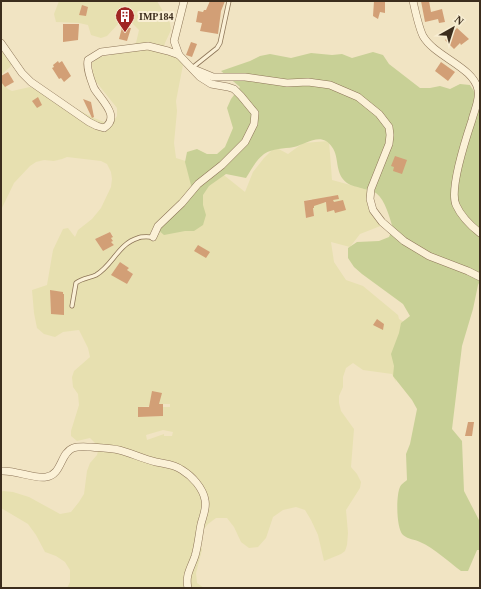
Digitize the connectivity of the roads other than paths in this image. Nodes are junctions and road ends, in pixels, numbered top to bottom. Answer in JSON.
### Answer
{"nodes":[{"id":1,"x":184,"y":1,"type":"edge"},
{"id":2,"x":229,"y":1,"type":"edge"},
{"id":3,"x":413,"y":1,"type":"edge"},
{"id":4,"x":1,"y":43,"type":"edge"},
{"id":5,"x":180,"y":55,"type":"junction"},
{"id":6,"x":192,"y":68,"type":"junction"},
{"id":7,"x":480,"y":233,"type":"edge"},
{"id":8,"x":153,"y":237,"type":"joint"},
{"id":9,"x":480,"y":277,"type":"edge"},
{"id":10,"x":72,"y":306,"type":"dead end"},
{"id":11,"x":1,"y":471,"type":"edge"},
{"id":12,"x":188,"y":588,"type":"edge"}],
"edges":[{"from":1,"to":5,"type":"street"},
{"from":2,"to":6,"type":"lane"},
{"from":3,"to":7,"type":"street"},
{"from":4,"to":5,"type":"street"},
{"from":5,"to":6,"type":"street"},
{"from":6,"to":8,"type":"street"},
{"from":6,"to":9,"type":"street"},
{"from":8,"to":10,"type":"lane"},
{"from":11,"to":12,"type":"street"}]}
